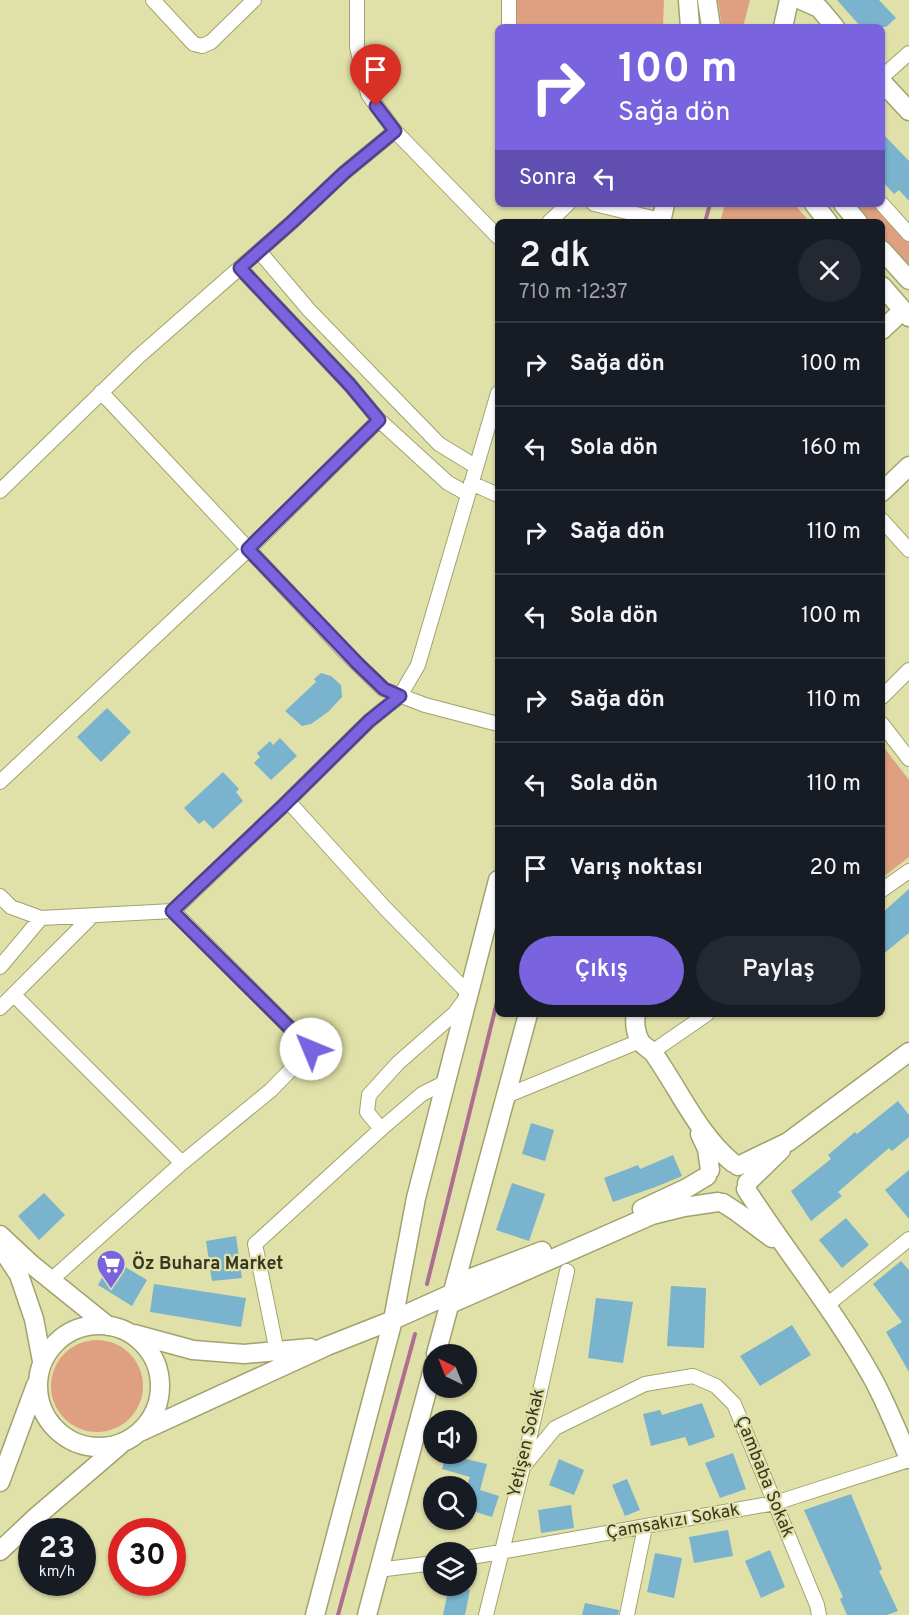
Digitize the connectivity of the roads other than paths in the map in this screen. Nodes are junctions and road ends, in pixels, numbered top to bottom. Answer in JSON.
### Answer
{"nodes":[{"id":1,"x":153,"y":0,"type":"edge"},
{"id":2,"x":254,"y":0,"type":"edge"},
{"id":3,"x":357,"y":0,"type":"edge"},
{"id":4,"x":509,"y":0,"type":"edge"},
{"id":5,"x":688,"y":0,"type":"edge"},
{"id":6,"x":707,"y":0,"type":"edge"},
{"id":7,"x":789,"y":0,"type":"edge"},
{"id":8,"x":801,"y":0,"type":"edge"},
{"id":9,"x":508,"y":24,"type":"edge"},
{"id":10,"x":690,"y":24,"type":"edge"},
{"id":11,"x":711,"y":24,"type":"edge"},
{"id":12,"x":784,"y":24,"type":"edge"},
{"id":13,"x":832,"y":24,"type":"edge"},
{"id":14,"x":909,"y":53,"type":"edge"},
{"id":15,"x":885,"y":74,"type":"edge"},
{"id":16,"x":885,"y":85,"type":"edge"},
{"id":17,"x":909,"y":111,"type":"edge"},
{"id":18,"x":395,"y":131,"type":"junction"},
{"id":19,"x":565,"y":207,"type":"edge"},
{"id":20,"x":613,"y":207,"type":"edge"},
{"id":21,"x":816,"y":207,"type":"edge"},
{"id":22,"x":846,"y":207,"type":"edge"},
{"id":23,"x":885,"y":207,"type":"edge"},
{"id":24,"x":662,"y":215,"type":"edge"},
{"id":25,"x":552,"y":219,"type":"edge"},
{"id":26,"x":826,"y":219,"type":"edge"},
{"id":27,"x":856,"y":219,"type":"edge"},
{"id":28,"x":495,"y":234,"type":"edge"},
{"id":29,"x":909,"y":234,"type":"edge"},
{"id":30,"x":259,"y":251,"type":"junction"},
{"id":31,"x":885,"y":253,"type":"edge"},
{"id":32,"x":240,"y":268,"type":"junction"},
{"id":33,"x":909,"y":280,"type":"edge"},
{"id":34,"x":885,"y":290,"type":"edge"},
{"id":35,"x":906,"y":314,"type":"edge"},
{"id":36,"x":885,"y":328,"type":"edge"},
{"id":37,"x":101,"y":392,"type":"junction"},
{"id":38,"x":495,"y":403,"type":"edge"},
{"id":39,"x":379,"y":420,"type":"junction"},
{"id":40,"x":476,"y":466,"type":"junction"},
{"id":41,"x":909,"y":466,"type":"edge"},
{"id":42,"x":469,"y":488,"type":"junction"},
{"id":43,"x":885,"y":489,"type":"edge"},
{"id":44,"x":0,"y":491,"type":"edge"},
{"id":45,"x":495,"y":494,"type":"edge"},
{"id":46,"x":885,"y":523,"type":"edge"},
{"id":47,"x":248,"y":549,"type":"junction"},
{"id":48,"x":909,"y":550,"type":"edge"},
{"id":49,"x":909,"y":670,"type":"edge"},
{"id":50,"x":885,"y":694,"type":"edge"},
{"id":51,"x":400,"y":696,"type":"junction"},
{"id":52,"x":495,"y":723,"type":"edge"},
{"id":53,"x":885,"y":727,"type":"edge"},
{"id":54,"x":909,"y":759,"type":"edge"},
{"id":55,"x":0,"y":782,"type":"edge"},
{"id":56,"x":288,"y":801,"type":"junction"},
{"id":57,"x":909,"y":871,"type":"edge"},
{"id":58,"x":885,"y":888,"type":"edge"},
{"id":59,"x":495,"y":892,"type":"edge"},
{"id":60,"x":0,"y":896,"type":"edge"},
{"id":61,"x":172,"y":911,"type":"junction"},
{"id":62,"x":92,"y":916,"type":"junction"},
{"id":63,"x":41,"y":918,"type":"junction"},
{"id":64,"x":0,"y":967,"type":"edge"},
{"id":65,"x":469,"y":994,"type":"junction"},
{"id":66,"x":14,"y":995,"type":"junction"},
{"id":67,"x":0,"y":1008,"type":"edge"},
{"id":68,"x":527,"y":1017,"type":"edge"},
{"id":69,"x":635,"y":1017,"type":"edge"},
{"id":70,"x":701,"y":1017,"type":"edge"},
{"id":71,"x":646,"y":1047,"type":"junction"},
{"id":72,"x":909,"y":1052,"type":"edge"},
{"id":73,"x":446,"y":1082,"type":"junction"},
{"id":74,"x":506,"y":1096,"type":"junction"},
{"id":75,"x":694,"y":1118,"type":"junction"},
{"id":76,"x":381,"y":1129,"type":"junction"},
{"id":77,"x":788,"y":1142,"type":"junction"},
{"id":78,"x":182,"y":1163,"type":"junction"},
{"id":79,"x":736,"y":1165,"type":"junction"},
{"id":80,"x":709,"y":1173,"type":"junction"},
{"id":81,"x":746,"y":1186,"type":"junction"},
{"id":82,"x":721,"y":1202,"type":"junction"},
{"id":83,"x":0,"y":1235,"type":"edge"},
{"id":84,"x":909,"y":1239,"type":"edge"},
{"id":85,"x":0,"y":1246,"type":"edge"},
{"id":86,"x":787,"y":1250,"type":"junction"},
{"id":87,"x":567,"y":1270,"type":"dead end"},
{"id":88,"x":51,"y":1280,"type":"junction"},
{"id":89,"x":453,"y":1294,"type":"junction"},
{"id":90,"x":827,"y":1305,"type":"junction"},
{"id":91,"x":393,"y":1320,"type":"junction"},
{"id":92,"x":108,"y":1326,"type":"junction"},
{"id":93,"x":127,"y":1332,"type":"junction"},
{"id":94,"x":439,"y":1344,"type":"edge"},
{"id":95,"x":327,"y":1346,"type":"junction"},
{"id":96,"x":277,"y":1352,"type":"junction"},
{"id":97,"x":42,"y":1361,"type":"junction"},
{"id":98,"x":37,"y":1381,"type":"junction"},
{"id":99,"x":425,"y":1398,"type":"edge"},
{"id":100,"x":140,"y":1432,"type":"junction"},
{"id":101,"x":124,"y":1442,"type":"junction"},
{"id":102,"x":909,"y":1459,"type":"edge"},
{"id":103,"x":523,"y":1467,"type":"junction"},
{"id":104,"x":0,"y":1482,"type":"edge"},
{"id":105,"x":775,"y":1503,"type":"junction"},
{"id":106,"x":645,"y":1527,"type":"junction"},
{"id":107,"x":0,"y":1551,"type":"edge"},
{"id":108,"x":501,"y":1553,"type":"junction"},
{"id":109,"x":477,"y":1556,"type":"edge"},
{"id":110,"x":423,"y":1564,"type":"edge"},
{"id":111,"x":378,"y":1570,"type":"junction"},
{"id":112,"x":315,"y":1615,"type":"edge"},
{"id":113,"x":367,"y":1615,"type":"edge"},
{"id":114,"x":486,"y":1615,"type":"edge"},
{"id":115,"x":627,"y":1615,"type":"edge"},
{"id":116,"x":819,"y":1615,"type":"edge"}],
"edges":[{"from":1,"to":2,"type":"street"},
{"from":3,"to":18,"type":"street"},
{"from":4,"to":9,"type":"street"},
{"from":5,"to":10,"type":"street"},
{"from":6,"to":11,"type":"street"},
{"from":7,"to":12,"type":"street"},
{"from":8,"to":13,"type":"street"},
{"from":14,"to":15,"type":"street"},
{"from":16,"to":17,"type":"street"},
{"from":18,"to":28,"type":"street"},
{"from":18,"to":30,"type":"street"},
{"from":19,"to":25,"type":"street"},
{"from":20,"to":24,"type":"street"},
{"from":21,"to":26,"type":"street"},
{"from":22,"to":27,"type":"street"},
{"from":23,"to":29,"type":"street"},
{"from":30,"to":32,"type":"street"},
{"from":30,"to":40,"type":"street"},
{"from":31,"to":33,"type":"street"},
{"from":32,"to":37,"type":"street"},
{"from":32,"to":39,"type":"street"},
{"from":34,"to":35,"type":"street"},
{"from":35,"to":36,"type":"street"},
{"from":37,"to":44,"type":"street"},
{"from":37,"to":47,"type":"street"},
{"from":38,"to":40,"type":"street"},
{"from":39,"to":42,"type":"street"},
{"from":39,"to":47,"type":"street"},
{"from":40,"to":42,"type":"street"},
{"from":41,"to":43,"type":"street"},
{"from":42,"to":45,"type":"street"},
{"from":42,"to":51,"type":"street"},
{"from":46,"to":48,"type":"street"},
{"from":47,"to":51,"type":"street"},
{"from":47,"to":55,"type":"street"},
{"from":49,"to":50,"type":"street"},
{"from":51,"to":52,"type":"street"},
{"from":51,"to":56,"type":"street"},
{"from":53,"to":54,"type":"street"},
{"from":56,"to":61,"type":"street"},
{"from":56,"to":65,"type":"street"},
{"from":57,"to":58,"type":"street"},
{"from":59,"to":65,"type":"street"},
{"from":60,"to":63,"type":"street"},
{"from":61,"to":62,"type":"street"},
{"from":61,"to":78,"type":"street"},
{"from":62,"to":63,"type":"street"},
{"from":62,"to":66,"type":"street"},
{"from":63,"to":64,"type":"street"},
{"from":65,"to":73,"type":"street"},
{"from":65,"to":76,"type":"street"},
{"from":66,"to":67,"type":"street"},
{"from":66,"to":78,"type":"street"},
{"from":68,"to":74,"type":"street"},
{"from":69,"to":71,"type":"street"},
{"from":70,"to":71,"type":"street"},
{"from":71,"to":74,"type":"street"},
{"from":71,"to":75,"type":"street"},
{"from":72,"to":77,"type":"street"},
{"from":73,"to":76,"type":"street"},
{"from":73,"to":91,"type":"street"},
{"from":74,"to":89,"type":"street"},
{"from":75,"to":79,"type":"street"},
{"from":75,"to":80,"type":"street"},
{"from":76,"to":96,"type":"street"},
{"from":77,"to":79,"type":"street"},
{"from":77,"to":81,"type":"street"},
{"from":78,"to":88,"type":"street"},
{"from":79,"to":80,"type":"street"},
{"from":79,"to":81,"type":"street"},
{"from":80,"to":82,"type":"street"},
{"from":80,"to":89,"type":"street"},
{"from":81,"to":82,"type":"street"},
{"from":81,"to":86,"type":"street"},
{"from":82,"to":86,"type":"street"},
{"from":82,"to":89,"type":"street"},
{"from":83,"to":88,"type":"street"},
{"from":84,"to":90,"type":"street"},
{"from":85,"to":97,"type":"street"},
{"from":86,"to":90,"type":"street"},
{"from":87,"to":103,"type":"street","name":"Yetişen Sokak"},
{"from":88,"to":92,"type":"street"},
{"from":89,"to":91,"type":"street"},
{"from":89,"to":94,"type":"street"},
{"from":90,"to":102,"type":"street"},
{"from":91,"to":95,"type":"street"},
{"from":91,"to":112,"type":"street"},
{"from":92,"to":93,"type":"street"},
{"from":92,"to":97,"type":"street"},
{"from":93,"to":96,"type":"street"},
{"from":93,"to":100,"type":"street"},
{"from":95,"to":96,"type":"street"},
{"from":95,"to":100,"type":"street"},
{"from":97,"to":98,"type":"street"},
{"from":98,"to":101,"type":"street"},
{"from":98,"to":104,"type":"street"},
{"from":99,"to":111,"type":"street"},
{"from":100,"to":101,"type":"street"},
{"from":101,"to":107,"type":"street"},
{"from":102,"to":105,"type":"street","name":"Çamsakızı Sokak"},
{"from":103,"to":105,"type":"street","name":"Çambaba Sokak"},
{"from":103,"to":108,"type":"street","name":"Yetişen Sokak"},
{"from":105,"to":106,"type":"street","name":"Çamsakızı Sokak"},
{"from":105,"to":116,"type":"street","name":"Çambaba Sokak"},
{"from":106,"to":108,"type":"street","name":"Çamsakızı Sokak"},
{"from":106,"to":115,"type":"street"},
{"from":108,"to":109,"type":"street","name":"Çamsakızı Sokak"},
{"from":108,"to":114,"type":"street","name":"Yetişen Sokak"},
{"from":110,"to":111,"type":"street"},
{"from":111,"to":113,"type":"street"}]}
